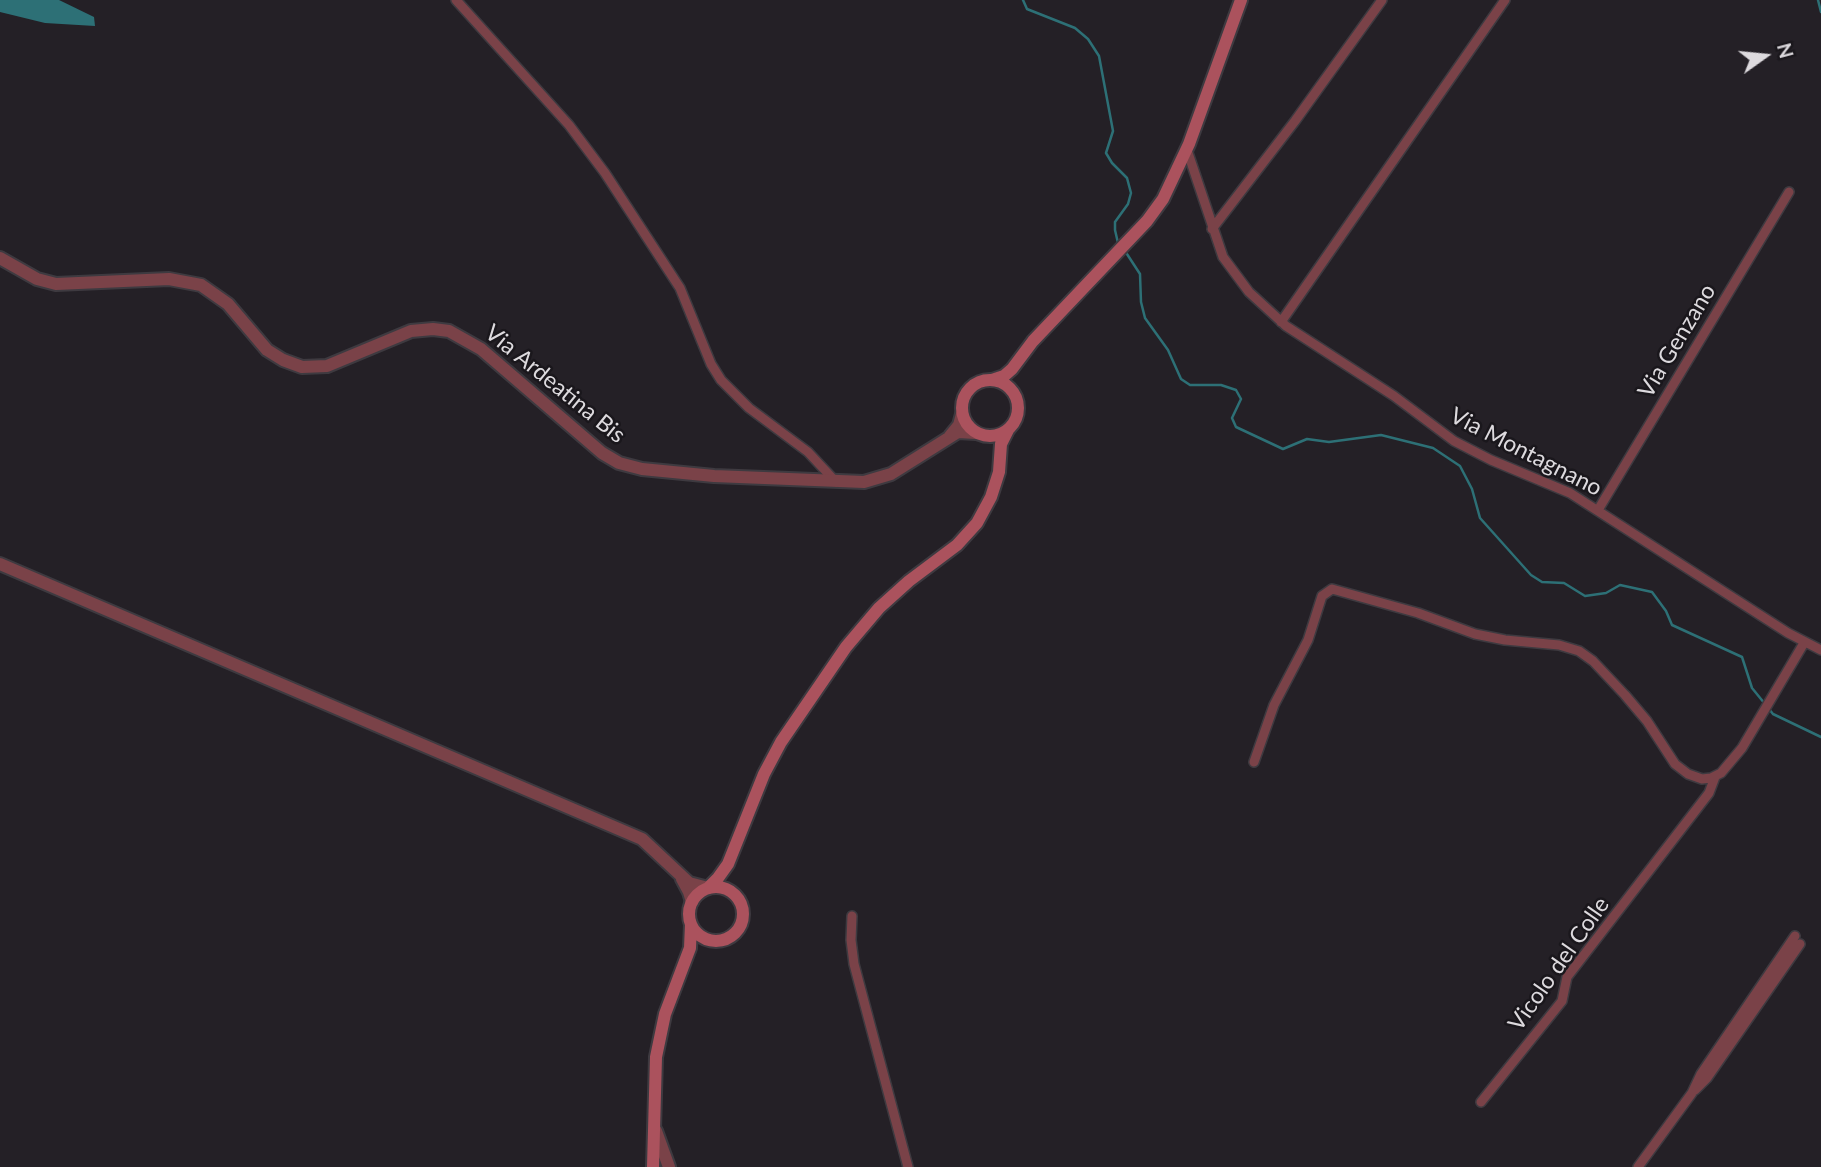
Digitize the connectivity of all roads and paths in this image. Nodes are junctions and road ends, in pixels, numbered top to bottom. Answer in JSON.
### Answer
{"nodes":[{"id":1,"x":456,"y":0,"type":"edge"},
{"id":2,"x":1241,"y":0,"type":"edge"},
{"id":3,"x":1382,"y":0,"type":"edge"},
{"id":4,"x":1505,"y":0,"type":"edge"},
{"id":5,"x":1186,"y":150,"type":"junction"},
{"id":6,"x":1789,"y":192,"type":"dead end"},
{"id":7,"x":1212,"y":229,"type":"junction"},
{"id":8,"x":0,"y":258,"type":"edge"},
{"id":9,"x":1282,"y":322,"type":"junction"},
{"id":10,"x":1020,"y":358,"type":"junction"},
{"id":11,"x":992,"y":380,"type":"junction"},
{"id":12,"x":1015,"y":395,"type":"junction"},
{"id":13,"x":962,"y":414,"type":"junction"},
{"id":14,"x":1008,"y":430,"type":"junction"},
{"id":15,"x":980,"y":434,"type":"junction"},
{"id":16,"x":950,"y":436,"type":"junction"},
{"id":17,"x":1000,"y":456,"type":"junction"},
{"id":18,"x":836,"y":482,"type":"junction"},
{"id":19,"x":1598,"y":510,"type":"junction"},
{"id":20,"x":0,"y":564,"type":"edge"},
{"id":21,"x":1804,"y":643,"type":"junction"},
{"id":22,"x":1821,"y":650,"type":"edge"},
{"id":23,"x":1254,"y":762,"type":"dead end"},
{"id":24,"x":1715,"y":777,"type":"junction"},
{"id":25,"x":733,"y":853,"type":"junction"},
{"id":26,"x":680,"y":876,"type":"junction"},
{"id":27,"x":708,"y":888,"type":"junction"},
{"id":28,"x":735,"y":896,"type":"junction"},
{"id":29,"x":692,"y":902,"type":"junction"},
{"id":30,"x":852,"y":916,"type":"dead end"},
{"id":31,"x":691,"y":924,"type":"junction"},
{"id":32,"x":710,"y":940,"type":"junction"},
{"id":33,"x":1798,"y":940,"type":"dead end"},
{"id":34,"x":684,"y":965,"type":"junction"},
{"id":35,"x":1481,"y":1102,"type":"dead end"},
{"id":36,"x":654,"y":1125,"type":"junction"},
{"id":37,"x":653,"y":1167,"type":"edge"},
{"id":38,"x":669,"y":1167,"type":"edge"},
{"id":39,"x":908,"y":1167,"type":"edge"},
{"id":40,"x":1638,"y":1167,"type":"edge"}],
"edges":[{"from":1,"to":18,"type":"street"},
{"from":2,"to":5,"type":"main road"},
{"from":3,"to":7,"type":"street"},
{"from":4,"to":9,"type":"street"},
{"from":5,"to":7,"type":"street","name":"Via Montagnano"},
{"from":5,"to":10,"type":"main road"},
{"from":6,"to":19,"type":"street","name":"Via Genzano"},
{"from":7,"to":9,"type":"street","name":"Via Montagnano"},
{"from":8,"to":18,"type":"street","name":"Via Ardeatina Bis"},
{"from":9,"to":19,"type":"street","name":"Via Montagnano"},
{"from":10,"to":11,"type":"main road"},
{"from":10,"to":12,"type":"main road"},
{"from":11,"to":12,"type":"main road"},
{"from":11,"to":13,"type":"main road"},
{"from":12,"to":14,"type":"main road"},
{"from":13,"to":15,"type":"main road"},
{"from":13,"to":16,"type":"street","name":"Via Ardeatina Bis"},
{"from":14,"to":15,"type":"main road"},
{"from":14,"to":17,"type":"main road"},
{"from":15,"to":16,"type":"street","name":"Via Ardeatina Bis"},
{"from":15,"to":17,"type":"main road"},
{"from":16,"to":18,"type":"street","name":"Via Ardeatina Bis"},
{"from":17,"to":25,"type":"main road"},
{"from":19,"to":21,"type":"street","name":"Via Montagnano"},
{"from":20,"to":26,"type":"street"},
{"from":21,"to":22,"type":"street","name":"Via Montagnano"},
{"from":21,"to":24,"type":"street","name":"Vicolo del Colle"},
{"from":23,"to":24,"type":"street"},
{"from":24,"to":35,"type":"street","name":"Vicolo del Colle"},
{"from":25,"to":27,"type":"main road"},
{"from":25,"to":28,"type":"main road"},
{"from":26,"to":27,"type":"street"},
{"from":26,"to":29,"type":"street"},
{"from":27,"to":28,"type":"main road"},
{"from":27,"to":29,"type":"main road"},
{"from":28,"to":32,"type":"main road"},
{"from":29,"to":31,"type":"main road"},
{"from":30,"to":39,"type":"street"},
{"from":31,"to":32,"type":"main road"},
{"from":31,"to":34,"type":"main road"},
{"from":32,"to":34,"type":"main road"},
{"from":33,"to":40,"type":"street"},
{"from":34,"to":36,"type":"main road"},
{"from":36,"to":37,"type":"main road"},
{"from":36,"to":38,"type":"street"}]}
